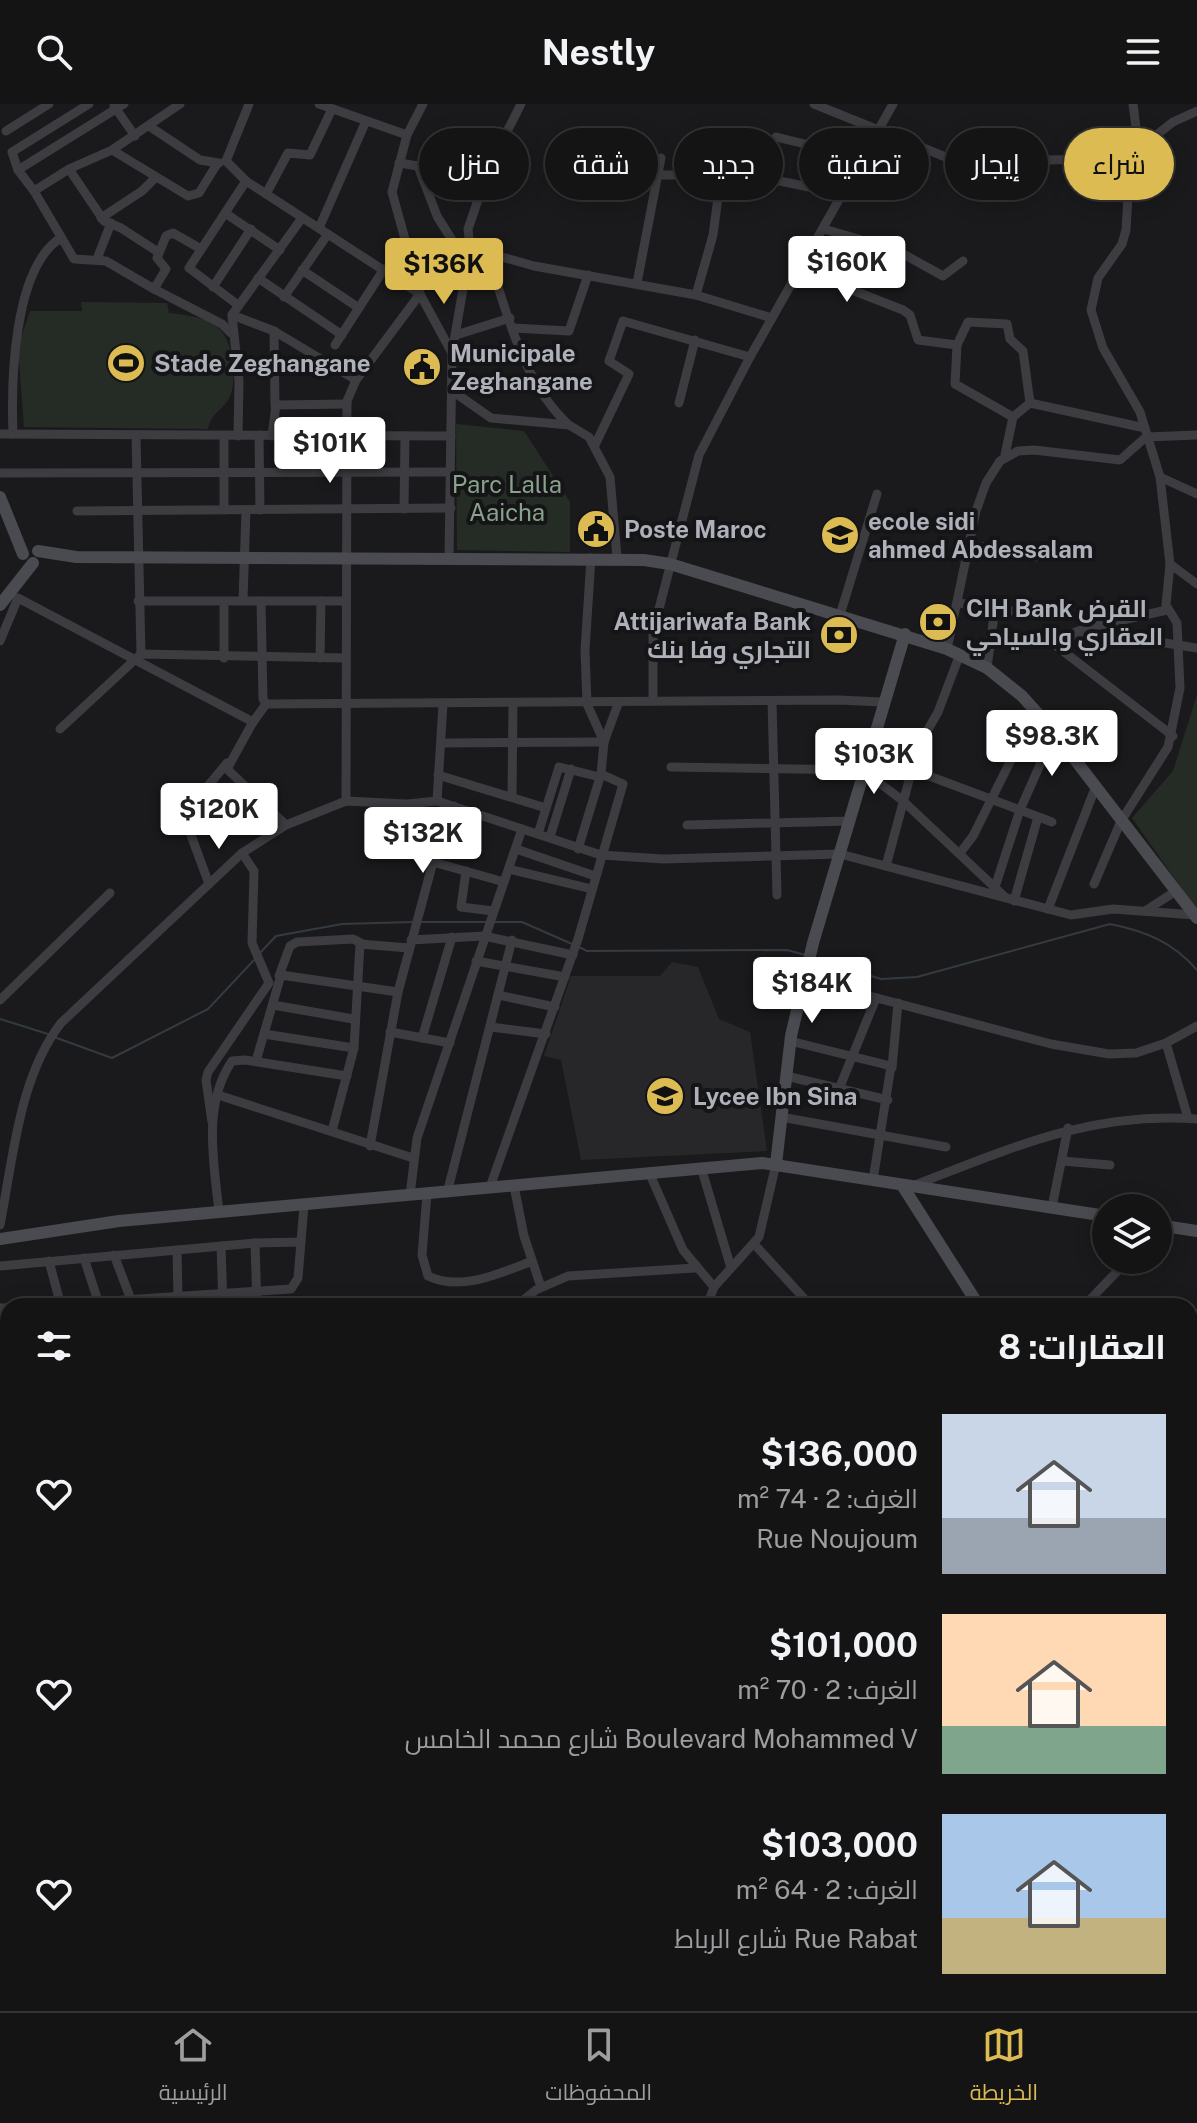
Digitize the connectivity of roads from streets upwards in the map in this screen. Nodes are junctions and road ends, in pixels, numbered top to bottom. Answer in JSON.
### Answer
{"nodes":[{"id":1,"x":49,"y":104,"type":"edge"},
{"id":2,"x":89,"y":104,"type":"edge"},
{"id":3,"x":180,"y":104,"type":"edge"},
{"id":4,"x":249,"y":104,"type":"edge"},
{"id":5,"x":319,"y":104,"type":"edge"},
{"id":6,"x":423,"y":104,"type":"edge"},
{"id":7,"x":521,"y":104,"type":"edge"},
{"id":8,"x":814,"y":104,"type":"edge"},
{"id":9,"x":893,"y":104,"type":"edge"},
{"id":10,"x":1133,"y":104,"type":"edge"},
{"id":11,"x":117,"y":106,"type":"edge"},
{"id":12,"x":332,"y":109,"type":"junction"},
{"id":13,"x":1197,"y":111,"type":"edge"},
{"id":14,"x":366,"y":121,"type":"junction"},
{"id":15,"x":149,"y":126,"type":"junction"},
{"id":16,"x":876,"y":128,"type":"edge"},
{"id":17,"x":880,"y":128,"type":"edge"},
{"id":18,"x":1134,"y":128,"type":"edge"},
{"id":19,"x":1166,"y":128,"type":"edge"},
{"id":20,"x":6,"y":131,"type":"dead end"},
{"id":21,"x":407,"y":135,"type":"junction"},
{"id":22,"x":135,"y":136,"type":"junction"},
{"id":23,"x":112,"y":150,"type":"junction"},
{"id":24,"x":929,"y":151,"type":"edge"},
{"id":25,"x":661,"y":158,"type":"dead end"},
{"id":26,"x":1064,"y":158,"type":"edge"},
{"id":27,"x":221,"y":163,"type":"junction"},
{"id":28,"x":399,"y":163,"type":"junction"},
{"id":29,"x":69,"y":169,"type":"junction"},
{"id":30,"x":18,"y":170,"type":"junction"},
{"id":31,"x":658,"y":175,"type":"joint"},
{"id":32,"x":674,"y":175,"type":"edge"},
{"id":33,"x":155,"y":178,"type":"junction"},
{"id":34,"x":246,"y":181,"type":"junction"},
{"id":35,"x":34,"y":191,"type":"junction"},
{"id":36,"x":266,"y":194,"type":"junction"},
{"id":37,"x":653,"y":200,"type":"edge"},
{"id":38,"x":718,"y":200,"type":"edge"},
{"id":39,"x":840,"y":200,"type":"edge"},
{"id":40,"x":1130,"y":200,"type":"edge"},
{"id":41,"x":225,"y":213,"type":"junction"},
{"id":42,"x":101,"y":218,"type":"junction"},
{"id":43,"x":302,"y":218,"type":"junction"},
{"id":44,"x":111,"y":223,"type":"junction"},
{"id":45,"x":251,"y":229,"type":"junction"},
{"id":46,"x":824,"y":229,"type":"junction"},
{"id":47,"x":324,"y":231,"type":"junction"},
{"id":48,"x":59,"y":239,"type":"junction"},
{"id":49,"x":470,"y":248,"type":"junction"},
{"id":50,"x":201,"y":249,"type":"junction"},
{"id":51,"x":280,"y":250,"type":"junction"},
{"id":52,"x":486,"y":250,"type":"junction"},
{"id":53,"x":158,"y":252,"type":"junction"},
{"id":54,"x":97,"y":259,"type":"junction"},
{"id":55,"x":963,"y":261,"type":"dead end"},
{"id":56,"x":467,"y":264,"type":"junction"},
{"id":57,"x":384,"y":269,"type":"junction"},
{"id":58,"x":302,"y":270,"type":"junction"},
{"id":59,"x":801,"y":270,"type":"junction"},
{"id":60,"x":588,"y":275,"type":"junction"},
{"id":61,"x":258,"y":278,"type":"junction"},
{"id":62,"x":637,"y":283,"type":"junction"},
{"id":63,"x":213,"y":287,"type":"junction"},
{"id":64,"x":154,"y":289,"type":"junction"},
{"id":65,"x":420,"y":294,"type":"junction"},
{"id":66,"x":696,"y":295,"type":"junction"},
{"id":67,"x":284,"y":297,"type":"junction"},
{"id":68,"x":238,"y":305,"type":"junction"},
{"id":69,"x":359,"y":308,"type":"junction"},
{"id":70,"x":232,"y":315,"type":"junction"},
{"id":71,"x":772,"y":318,"type":"junction"},
{"id":72,"x":512,"y":323,"type":"junction"},
{"id":73,"x":274,"y":331,"type":"junction"},
{"id":74,"x":232,"y":335,"type":"junction"},
{"id":75,"x":342,"y":335,"type":"junction"},
{"id":76,"x":456,"y":335,"type":"junction"},
{"id":77,"x":695,"y":340,"type":"junction"},
{"id":78,"x":335,"y":345,"type":"dead end"},
{"id":79,"x":957,"y":345,"type":"junction"},
{"id":80,"x":452,"y":353,"type":"junction"},
{"id":81,"x":750,"y":357,"type":"junction"},
{"id":82,"x":356,"y":380,"type":"junction"},
{"id":83,"x":451,"y":390,"type":"junction"},
{"id":84,"x":679,"y":403,"type":"dead end"},
{"id":85,"x":1030,"y":403,"type":"junction"},
{"id":86,"x":347,"y":404,"type":"junction"},
{"id":87,"x":275,"y":406,"type":"junction"},
{"id":88,"x":1013,"y":417,"type":"junction"},
{"id":89,"x":569,"y":425,"type":"junction"},
{"id":90,"x":1146,"y":432,"type":"junction"},
{"id":91,"x":0,"y":434,"type":"edge"},
{"id":92,"x":13,"y":434,"type":"junction"},
{"id":93,"x":136,"y":435,"type":"junction"},
{"id":94,"x":224,"y":435,"type":"junction"},
{"id":95,"x":259,"y":435,"type":"junction"},
{"id":96,"x":1197,"y":435,"type":"edge"},
{"id":97,"x":238,"y":436,"type":"junction"},
{"id":98,"x":272,"y":436,"type":"junction"},
{"id":99,"x":346,"y":436,"type":"junction"},
{"id":100,"x":405,"y":436,"type":"junction"},
{"id":101,"x":451,"y":436,"type":"junction"},
{"id":102,"x":595,"y":445,"type":"junction"},
{"id":103,"x":1005,"y":455,"type":"junction"},
{"id":104,"x":346,"y":472,"type":"junction"},
{"id":105,"x":404,"y":472,"type":"junction"},
{"id":106,"x":450,"y":472,"type":"junction"},
{"id":107,"x":0,"y":473,"type":"edge"},
{"id":108,"x":224,"y":473,"type":"junction"},
{"id":109,"x":260,"y":473,"type":"junction"},
{"id":110,"x":136,"y":474,"type":"junction"},
{"id":111,"x":1160,"y":477,"type":"junction"},
{"id":112,"x":877,"y":494,"type":"dead end"},
{"id":113,"x":1197,"y":494,"type":"edge"},
{"id":114,"x":0,"y":497,"type":"edge"},
{"id":115,"x":451,"y":508,"type":"junction"},
{"id":116,"x":346,"y":509,"type":"junction"},
{"id":117,"x":404,"y":509,"type":"junction"},
{"id":118,"x":224,"y":510,"type":"junction"},
{"id":119,"x":246,"y":510,"type":"junction"},
{"id":120,"x":260,"y":510,"type":"junction"},
{"id":121,"x":77,"y":511,"type":"dead end"},
{"id":122,"x":136,"y":511,"type":"junction"},
{"id":123,"x":969,"y":544,"type":"junction"},
{"id":124,"x":32,"y":555,"type":"junction"},
{"id":125,"x":244,"y":556,"type":"junction"},
{"id":126,"x":137,"y":557,"type":"junction"},
{"id":127,"x":346,"y":557,"type":"junction"},
{"id":128,"x":617,"y":557,"type":"junction"},
{"id":129,"x":1036,"y":557,"type":"dead end"},
{"id":130,"x":449,"y":558,"type":"junction"},
{"id":131,"x":591,"y":558,"type":"junction"},
{"id":132,"x":670,"y":564,"type":"junction"},
{"id":133,"x":1170,"y":564,"type":"junction"},
{"id":134,"x":1197,"y":584,"type":"edge"},
{"id":135,"x":8,"y":597,"type":"edge"},
{"id":136,"x":243,"y":600,"type":"junction"},
{"id":137,"x":138,"y":601,"type":"junction"},
{"id":138,"x":224,"y":601,"type":"junction"},
{"id":139,"x":261,"y":601,"type":"junction"},
{"id":140,"x":321,"y":601,"type":"junction"},
{"id":141,"x":345,"y":601,"type":"junction"},
{"id":142,"x":959,"y":603,"type":"junction"},
{"id":143,"x":995,"y":608,"type":"junction"},
{"id":144,"x":1167,"y":610,"type":"junction"},
{"id":145,"x":1027,"y":613,"type":"dead end"},
{"id":146,"x":840,"y":615,"type":"junction"},
{"id":147,"x":905,"y":634,"type":"junction"},
{"id":148,"x":1073,"y":635,"type":"junction"},
{"id":149,"x":0,"y":641,"type":"edge"},
{"id":150,"x":1050,"y":641,"type":"junction"},
{"id":151,"x":990,"y":645,"type":"junction"},
{"id":152,"x":1177,"y":645,"type":"junction"},
{"id":153,"x":1197,"y":648,"type":"edge"},
{"id":154,"x":947,"y":649,"type":"junction"},
{"id":155,"x":960,"y":654,"type":"junction"},
{"id":156,"x":138,"y":656,"type":"junction"},
{"id":157,"x":224,"y":658,"type":"junction"},
{"id":158,"x":320,"y":658,"type":"junction"},
{"id":159,"x":346,"y":658,"type":"junction"},
{"id":160,"x":262,"y":659,"type":"junction"},
{"id":161,"x":987,"y":668,"type":"junction"},
{"id":162,"x":653,"y":701,"type":"junction"},
{"id":163,"x":772,"y":701,"type":"junction"},
{"id":164,"x":882,"y":702,"type":"junction"},
{"id":165,"x":513,"y":703,"type":"junction"},
{"id":166,"x":266,"y":704,"type":"junction"},
{"id":167,"x":443,"y":704,"type":"junction"},
{"id":168,"x":587,"y":704,"type":"junction"},
{"id":169,"x":618,"y":704,"type":"junction"},
{"id":170,"x":346,"y":705,"type":"junction"},
{"id":171,"x":1036,"y":710,"type":"junction"},
{"id":172,"x":253,"y":722,"type":"junction"},
{"id":173,"x":60,"y":729,"type":"dead end"},
{"id":174,"x":1054,"y":733,"type":"junction"},
{"id":175,"x":1173,"y":736,"type":"junction"},
{"id":176,"x":604,"y":742,"type":"junction"},
{"id":177,"x":441,"y":743,"type":"junction"},
{"id":178,"x":513,"y":743,"type":"junction"},
{"id":179,"x":227,"y":763,"type":"junction"},
{"id":180,"x":671,"y":767,"type":"dead end"},
{"id":181,"x":774,"y":767,"type":"junction"},
{"id":182,"x":571,"y":769,"type":"junction"},
{"id":183,"x":862,"y":770,"type":"junction"},
{"id":184,"x":913,"y":770,"type":"junction"},
{"id":185,"x":438,"y":775,"type":"junction"},
{"id":186,"x":601,"y":776,"type":"junction"},
{"id":187,"x":1096,"y":786,"type":"junction"},
{"id":188,"x":512,"y":797,"type":"junction"},
{"id":189,"x":989,"y":798,"type":"junction"},
{"id":190,"x":902,"y":800,"type":"junction"},
{"id":191,"x":346,"y":801,"type":"junction"},
{"id":192,"x":437,"y":801,"type":"junction"},
{"id":193,"x":454,"y":806,"type":"junction"},
{"id":194,"x":546,"y":808,"type":"junction"},
{"id":195,"x":1020,"y":810,"type":"junction"},
{"id":196,"x":1038,"y":817,"type":"junction"},
{"id":197,"x":850,"y":821,"type":"junction"},
{"id":198,"x":1121,"y":821,"type":"junction"},
{"id":199,"x":776,"y":822,"type":"junction"},
{"id":200,"x":1052,"y":822,"type":"dead end"},
{"id":201,"x":286,"y":825,"type":"junction"},
{"id":202,"x":687,"y":825,"type":"dead end"},
{"id":203,"x":522,"y":829,"type":"junction"},
{"id":204,"x":538,"y":834,"type":"junction"},
{"id":205,"x":550,"y":837,"type":"junction"},
{"id":206,"x":516,"y":849,"type":"junction"},
{"id":207,"x":578,"y":849,"type":"junction"},
{"id":208,"x":242,"y":853,"type":"junction"},
{"id":209,"x":960,"y":853,"type":"junction"},
{"id":210,"x":775,"y":854,"type":"junction"},
{"id":211,"x":840,"y":854,"type":"junction"},
{"id":212,"x":601,"y":855,"type":"junction"},
{"id":213,"x":433,"y":862,"type":"junction"},
{"id":214,"x":886,"y":866,"type":"junction"},
{"id":215,"x":509,"y":869,"type":"junction"},
{"id":216,"x":466,"y":871,"type":"junction"},
{"id":217,"x":595,"y":876,"type":"junction"},
{"id":218,"x":504,"y":882,"type":"junction"},
{"id":219,"x":209,"y":884,"type":"junction"},
{"id":220,"x":1094,"y":884,"type":"dead end"},
{"id":221,"x":995,"y":887,"type":"junction"},
{"id":222,"x":592,"y":889,"type":"junction"},
{"id":223,"x":1176,"y":891,"type":"junction"},
{"id":224,"x":110,"y":893,"type":"dead end"},
{"id":225,"x":777,"y":895,"type":"dead end"},
{"id":226,"x":1011,"y":900,"type":"junction"},
{"id":227,"x":1048,"y":909,"type":"junction"},
{"id":228,"x":1145,"y":911,"type":"junction"},
{"id":229,"x":492,"y":914,"type":"junction"},
{"id":230,"x":1196,"y":917,"type":"edge"},
{"id":231,"x":484,"y":934,"type":"junction"},
{"id":232,"x":452,"y":937,"type":"junction"},
{"id":233,"x":512,"y":940,"type":"junction"},
{"id":234,"x":361,"y":943,"type":"junction"},
{"id":235,"x":410,"y":944,"type":"junction"},
{"id":236,"x":573,"y":955,"type":"junction"},
{"id":237,"x":476,"y":961,"type":"junction"},
{"id":238,"x":505,"y":968,"type":"junction"},
{"id":239,"x":806,"y":973,"type":"junction"},
{"id":240,"x":281,"y":975,"type":"junction"},
{"id":241,"x":565,"y":977,"type":"junction"},
{"id":242,"x":269,"y":983,"type":"junction"},
{"id":243,"x":354,"y":985,"type":"junction"},
{"id":244,"x":398,"y":992,"type":"junction"},
{"id":245,"x":498,"y":995,"type":"junction"},
{"id":246,"x":876,"y":998,"type":"junction"},
{"id":247,"x":0,"y":1000,"type":"edge"},
{"id":248,"x":898,"y":1003,"type":"junction"},
{"id":249,"x":273,"y":1005,"type":"junction"},
{"id":250,"x":555,"y":1007,"type":"junction"},
{"id":251,"x":353,"y":1019,"type":"junction"},
{"id":252,"x":1197,"y":1026,"type":"edge"},
{"id":253,"x":491,"y":1027,"type":"junction"},
{"id":254,"x":390,"y":1032,"type":"junction"},
{"id":255,"x":264,"y":1034,"type":"junction"},
{"id":256,"x":546,"y":1034,"type":"junction"},
{"id":257,"x":422,"y":1038,"type":"junction"},
{"id":258,"x":790,"y":1041,"type":"junction"},
{"id":259,"x":450,"y":1043,"type":"junction"},
{"id":260,"x":1166,"y":1043,"type":"junction"},
{"id":261,"x":354,"y":1048,"type":"junction"},
{"id":262,"x":854,"y":1056,"type":"junction"},
{"id":263,"x":256,"y":1061,"type":"junction"},
{"id":264,"x":892,"y":1068,"type":"junction"},
{"id":265,"x":347,"y":1076,"type":"junction"},
{"id":266,"x":786,"y":1076,"type":"junction"},
{"id":267,"x":839,"y":1089,"type":"junction"},
{"id":268,"x":218,"y":1095,"type":"junction"},
{"id":269,"x":888,"y":1100,"type":"junction"},
{"id":270,"x":781,"y":1117,"type":"junction"},
{"id":271,"x":1192,"y":1118,"type":"edge"},
{"id":272,"x":212,"y":1122,"type":"junction"},
{"id":273,"x":1068,"y":1128,"type":"junction"},
{"id":274,"x":332,"y":1131,"type":"junction"},
{"id":275,"x":882,"y":1137,"type":"junction"},
{"id":276,"x":370,"y":1146,"type":"junction"},
{"id":277,"x":946,"y":1147,"type":"dead end"},
{"id":278,"x":413,"y":1158,"type":"junction"},
{"id":279,"x":1062,"y":1161,"type":"junction"},
{"id":280,"x":776,"y":1164,"type":"junction"},
{"id":281,"x":1110,"y":1165,"type":"dead end"},
{"id":282,"x":701,"y":1167,"type":"junction"},
{"id":283,"x":649,"y":1172,"type":"junction"},
{"id":284,"x":873,"y":1180,"type":"junction"},
{"id":285,"x":907,"y":1185,"type":"junction"},
{"id":286,"x":514,"y":1186,"type":"junction"},
{"id":287,"x":490,"y":1187,"type":"junction"},
{"id":288,"x":447,"y":1193,"type":"junction"},
{"id":289,"x":427,"y":1194,"type":"junction"},
{"id":290,"x":410,"y":1195,"type":"junction"},
{"id":291,"x":304,"y":1205,"type":"junction"},
{"id":292,"x":1052,"y":1207,"type":"junction"},
{"id":293,"x":219,"y":1212,"type":"junction"},
{"id":294,"x":1092,"y":1214,"type":"edge"},
{"id":295,"x":0,"y":1225,"type":"edge"},
{"id":296,"x":1172,"y":1228,"type":"edge"},
{"id":297,"x":1197,"y":1231,"type":"edge"},
{"id":298,"x":0,"y":1239,"type":"edge"},
{"id":299,"x":301,"y":1242,"type":"junction"},
{"id":300,"x":255,"y":1243,"type":"junction"},
{"id":301,"x":755,"y":1245,"type":"junction"},
{"id":302,"x":221,"y":1246,"type":"junction"},
{"id":303,"x":177,"y":1250,"type":"junction"},
{"id":304,"x":114,"y":1255,"type":"junction"},
{"id":305,"x":84,"y":1258,"type":"junction"},
{"id":306,"x":49,"y":1261,"type":"junction"},
{"id":307,"x":532,"y":1261,"type":"junction"},
{"id":308,"x":0,"y":1266,"type":"edge"},
{"id":309,"x":695,"y":1268,"type":"junction"},
{"id":310,"x":731,"y":1268,"type":"junction"},
{"id":311,"x":1115,"y":1274,"type":"edge"},
{"id":312,"x":541,"y":1287,"type":"junction"},
{"id":313,"x":714,"y":1287,"type":"junction"},
{"id":314,"x":255,"y":1293,"type":"junction"},
{"id":315,"x":58,"y":1298,"type":"edge"},
{"id":316,"x":97,"y":1298,"type":"edge"},
{"id":317,"x":130,"y":1298,"type":"edge"},
{"id":318,"x":173,"y":1298,"type":"edge"},
{"id":319,"x":222,"y":1298,"type":"edge"},
{"id":320,"x":234,"y":1298,"type":"edge"},
{"id":321,"x":256,"y":1298,"type":"edge"},
{"id":322,"x":527,"y":1298,"type":"edge"},
{"id":323,"x":709,"y":1298,"type":"edge"},
{"id":324,"x":804,"y":1298,"type":"edge"},
{"id":325,"x":969,"y":1298,"type":"edge"},
{"id":326,"x":1092,"y":1298,"type":"edge"}],
"edges":[{"from":1,"to":20,"type":"street"},
{"from":2,"to":30,"type":"street"},
{"from":3,"to":15,"type":"street"},
{"from":4,"to":27,"type":"street"},
{"from":5,"to":12,"type":"street"},
{"from":6,"to":21,"type":"street"},
{"from":7,"to":49,"type":"street"},
{"from":8,"to":16,"type":"street"},
{"from":9,"to":17,"type":"street"},
{"from":10,"to":18,"type":"street"},
{"from":11,"to":22,"type":"street"},
{"from":11,"to":30,"type":"street"},
{"from":12,"to":14,"type":"street"},
{"from":12,"to":36,"type":"street"},
{"from":13,"to":19,"type":"street"},
{"from":14,"to":21,"type":"street"},
{"from":14,"to":47,"type":"street"},
{"from":15,"to":22,"type":"street"},
{"from":15,"to":27,"type":"street"},
{"from":21,"to":28,"type":"street"},
{"from":22,"to":23,"type":"street"},
{"from":23,"to":29,"type":"street"},
{"from":23,"to":33,"type":"street"},
{"from":24,"to":26,"type":"street"},
{"from":25,"to":31,"type":"street"},
{"from":27,"to":33,"type":"street"},
{"from":27,"to":34,"type":"street"},
{"from":28,"to":56,"type":"street"},
{"from":28,"to":65,"type":"street"},
{"from":29,"to":35,"type":"street"},
{"from":29,"to":42,"type":"street"},
{"from":30,"to":35,"type":"street"},
{"from":31,"to":32,"type":"street"},
{"from":33,"to":42,"type":"street"},
{"from":34,"to":36,"type":"street"},
{"from":34,"to":41,"type":"street"},
{"from":35,"to":48,"type":"street"},
{"from":36,"to":43,"type":"street"},
{"from":37,"to":62,"type":"street"},
{"from":38,"to":66,"type":"street"},
{"from":39,"to":46,"type":"street"},
{"from":40,"to":90,"type":"street"},
{"from":41,"to":45,"type":"street"},
{"from":41,"to":50,"type":"street"},
{"from":42,"to":44,"type":"street"},
{"from":43,"to":47,"type":"street"},
{"from":43,"to":51,"type":"street"},
{"from":44,"to":53,"type":"street"},
{"from":44,"to":54,"type":"street"},
{"from":45,"to":51,"type":"street"},
{"from":45,"to":63,"type":"street"},
{"from":46,"to":55,"type":"street"},
{"from":46,"to":59,"type":"street"},
{"from":47,"to":57,"type":"street"},
{"from":47,"to":58,"type":"street"},
{"from":48,"to":54,"type":"street"},
{"from":48,"to":92,"type":"street"},
{"from":49,"to":52,"type":"street"},
{"from":49,"to":56,"type":"street"},
{"from":50,"to":53,"type":"street"},
{"from":50,"to":63,"type":"street"},
{"from":51,"to":61,"type":"street"},
{"from":52,"to":60,"type":"street"},
{"from":52,"to":72,"type":"street"},
{"from":53,"to":64,"type":"street"},
{"from":54,"to":64,"type":"street"},
{"from":56,"to":76,"type":"street"},
{"from":57,"to":65,"type":"street"},
{"from":57,"to":69,"type":"street"},
{"from":58,"to":67,"type":"street"},
{"from":58,"to":69,"type":"street"},
{"from":59,"to":71,"type":"street"},
{"from":59,"to":79,"type":"street"},
{"from":60,"to":62,"type":"street"},
{"from":60,"to":72,"type":"street"},
{"from":61,"to":67,"type":"street"},
{"from":61,"to":68,"type":"street"},
{"from":62,"to":66,"type":"street"},
{"from":63,"to":68,"type":"street"},
{"from":64,"to":74,"type":"street"},
{"from":65,"to":80,"type":"street"},
{"from":65,"to":82,"type":"street"},
{"from":66,"to":71,"type":"street"},
{"from":67,"to":75,"type":"street"},
{"from":68,"to":70,"type":"street"},
{"from":69,"to":75,"type":"street"},
{"from":70,"to":73,"type":"street"},
{"from":70,"to":74,"type":"street"},
{"from":71,"to":81,"type":"street"},
{"from":72,"to":76,"type":"street"},
{"from":72,"to":89,"type":"street"},
{"from":73,"to":82,"type":"street"},
{"from":73,"to":87,"type":"street"},
{"from":74,"to":97,"type":"street"},
{"from":75,"to":78,"type":"street"},
{"from":76,"to":80,"type":"street"},
{"from":77,"to":81,"type":"street"},
{"from":77,"to":84,"type":"street"},
{"from":77,"to":102,"type":"street"},
{"from":79,"to":85,"type":"street"},
{"from":79,"to":88,"type":"street"},
{"from":80,"to":83,"type":"street"},
{"from":81,"to":132,"type":"street"},
{"from":82,"to":86,"type":"street"},
{"from":83,"to":89,"type":"street"},
{"from":83,"to":101,"type":"street"},
{"from":85,"to":88,"type":"street"},
{"from":85,"to":90,"type":"street"},
{"from":86,"to":87,"type":"street"},
{"from":86,"to":99,"type":"street"},
{"from":87,"to":98,"type":"street"},
{"from":88,"to":103,"type":"street"},
{"from":89,"to":102,"type":"street"},
{"from":90,"to":96,"type":"street"},
{"from":90,"to":103,"type":"street"},
{"from":90,"to":111,"type":"street"},
{"from":91,"to":92,"type":"street"},
{"from":92,"to":93,"type":"street"},
{"from":93,"to":94,"type":"street"},
{"from":93,"to":110,"type":"street"},
{"from":94,"to":97,"type":"street"},
{"from":94,"to":108,"type":"street"},
{"from":95,"to":97,"type":"street"},
{"from":95,"to":98,"type":"street"},
{"from":95,"to":109,"type":"street"},
{"from":98,"to":99,"type":"street"},
{"from":99,"to":100,"type":"street"},
{"from":99,"to":104,"type":"street"},
{"from":100,"to":101,"type":"street"},
{"from":100,"to":105,"type":"street"},
{"from":101,"to":106,"type":"street"},
{"from":102,"to":128,"type":"street"},
{"from":103,"to":123,"type":"street"},
{"from":104,"to":105,"type":"street"},
{"from":104,"to":109,"type":"street"},
{"from":104,"to":116,"type":"street"},
{"from":105,"to":106,"type":"street"},
{"from":105,"to":117,"type":"street"},
{"from":106,"to":115,"type":"street"},
{"from":107,"to":110,"type":"street"},
{"from":108,"to":109,"type":"street"},
{"from":108,"to":110,"type":"street"},
{"from":108,"to":118,"type":"street"},
{"from":109,"to":120,"type":"street"},
{"from":110,"to":122,"type":"street"},
{"from":111,"to":113,"type":"street"},
{"from":111,"to":133,"type":"street"},
{"from":112,"to":146,"type":"street"},
{"from":114,"to":124,"type":"street"},
{"from":115,"to":117,"type":"street"},
{"from":115,"to":130,"type":"street"},
{"from":116,"to":117,"type":"street"},
{"from":116,"to":120,"type":"street"},
{"from":116,"to":127,"type":"street"},
{"from":118,"to":119,"type":"street"},
{"from":118,"to":122,"type":"street"},
{"from":119,"to":120,"type":"street"},
{"from":119,"to":125,"type":"street"},
{"from":121,"to":122,"type":"street"},
{"from":122,"to":126,"type":"street"},
{"from":123,"to":129,"type":"street"},
{"from":123,"to":142,"type":"street"},
{"from":124,"to":126,"type":"street"},
{"from":124,"to":135,"type":"street"},
{"from":125,"to":126,"type":"street"},
{"from":125,"to":127,"type":"street"},
{"from":125,"to":136,"type":"street"},
{"from":126,"to":137,"type":"street"},
{"from":127,"to":130,"type":"street"},
{"from":127,"to":141,"type":"street"},
{"from":128,"to":131,"type":"street"},
{"from":128,"to":132,"type":"street"},
{"from":130,"to":131,"type":"street"},
{"from":131,"to":168,"type":"street"},
{"from":132,"to":146,"type":"street"},
{"from":132,"to":162,"type":"street"},
{"from":133,"to":134,"type":"street"},
{"from":133,"to":144,"type":"street"},
{"from":135,"to":149,"type":"street"},
{"from":135,"to":156,"type":"street"},
{"from":136,"to":138,"type":"street"},
{"from":136,"to":139,"type":"street"},
{"from":137,"to":138,"type":"street"},
{"from":137,"to":156,"type":"street"},
{"from":138,"to":157,"type":"street"},
{"from":139,"to":140,"type":"street"},
{"from":139,"to":160,"type":"street"},
{"from":140,"to":141,"type":"street"},
{"from":140,"to":158,"type":"street"},
{"from":141,"to":159,"type":"street"},
{"from":142,"to":143,"type":"street"},
{"from":142,"to":154,"type":"street"},
{"from":143,"to":145,"type":"street"},
{"from":143,"to":151,"type":"street"},
{"from":144,"to":148,"type":"street"},
{"from":144,"to":152,"type":"street"},
{"from":146,"to":147,"type":"street"},
{"from":147,"to":154,"type":"street"},
{"from":147,"to":164,"type":"street"},
{"from":148,"to":150,"type":"street"},
{"from":148,"to":152,"type":"street"},
{"from":150,"to":151,"type":"street"},
{"from":150,"to":175,"type":"street"},
{"from":151,"to":161,"type":"street"},
{"from":152,"to":153,"type":"street"},
{"from":152,"to":175,"type":"street"},
{"from":154,"to":155,"type":"street"},
{"from":155,"to":161,"type":"street"},
{"from":155,"to":184,"type":"street"},
{"from":156,"to":157,"type":"street"},
{"from":156,"to":172,"type":"street"},
{"from":156,"to":173,"type":"street"},
{"from":157,"to":160,"type":"street"},
{"from":158,"to":159,"type":"street"},
{"from":158,"to":160,"type":"street"},
{"from":159,"to":170,"type":"street"},
{"from":160,"to":166,"type":"street"},
{"from":161,"to":171,"type":"street"},
{"from":162,"to":163,"type":"street"},
{"from":162,"to":169,"type":"street"},
{"from":163,"to":164,"type":"street"},
{"from":163,"to":181,"type":"street"},
{"from":164,"to":183,"type":"street"},
{"from":165,"to":167,"type":"street"},
{"from":165,"to":168,"type":"street"},
{"from":165,"to":178,"type":"street"},
{"from":166,"to":170,"type":"street"},
{"from":166,"to":172,"type":"street"},
{"from":167,"to":170,"type":"street"},
{"from":167,"to":177,"type":"street"},
{"from":168,"to":169,"type":"street"},
{"from":168,"to":176,"type":"street"},
{"from":169,"to":176,"type":"street"},
{"from":170,"to":191,"type":"street"},
{"from":171,"to":174,"type":"street"},
{"from":171,"to":189,"type":"street"},
{"from":172,"to":179,"type":"street"},
{"from":174,"to":187,"type":"street"},
{"from":174,"to":195,"type":"street"},
{"from":175,"to":198,"type":"street"},
{"from":176,"to":178,"type":"street"},
{"from":176,"to":186,"type":"street"},
{"from":177,"to":178,"type":"street"},
{"from":177,"to":185,"type":"street"},
{"from":178,"to":188,"type":"street"},
{"from":179,"to":201,"type":"street"},
{"from":179,"to":219,"type":"street"},
{"from":180,"to":181,"type":"street"},
{"from":181,"to":183,"type":"street"},
{"from":181,"to":199,"type":"street"},
{"from":182,"to":186,"type":"street"},
{"from":182,"to":194,"type":"street"},
{"from":182,"to":205,"type":"street"},
{"from":183,"to":190,"type":"street"},
{"from":183,"to":197,"type":"street"},
{"from":184,"to":189,"type":"street"},
{"from":184,"to":190,"type":"street"},
{"from":185,"to":188,"type":"street"},
{"from":185,"to":192,"type":"street"},
{"from":186,"to":207,"type":"street"},
{"from":186,"to":212,"type":"street"},
{"from":187,"to":198,"type":"street"},
{"from":187,"to":227,"type":"street"},
{"from":188,"to":194,"type":"street"},
{"from":189,"to":195,"type":"street"},
{"from":189,"to":209,"type":"street"},
{"from":190,"to":209,"type":"street"},
{"from":190,"to":214,"type":"street"},
{"from":191,"to":192,"type":"street"},
{"from":191,"to":201,"type":"street"},
{"from":192,"to":193,"type":"street"},
{"from":193,"to":203,"type":"street"},
{"from":193,"to":213,"type":"street"},
{"from":194,"to":204,"type":"street"},
{"from":195,"to":196,"type":"street"},
{"from":195,"to":221,"type":"street"},
{"from":196,"to":200,"type":"street"},
{"from":196,"to":226,"type":"street"},
{"from":197,"to":199,"type":"street"},
{"from":197,"to":211,"type":"street"},
{"from":198,"to":220,"type":"street"},
{"from":198,"to":223,"type":"street"},
{"from":199,"to":202,"type":"street"},
{"from":199,"to":210,"type":"street"},
{"from":201,"to":208,"type":"street"},
{"from":203,"to":204,"type":"street"},
{"from":203,"to":206,"type":"street"},
{"from":204,"to":205,"type":"street"},
{"from":205,"to":207,"type":"street"},
{"from":206,"to":215,"type":"street"},
{"from":206,"to":217,"type":"street"},
{"from":207,"to":212,"type":"street"},
{"from":208,"to":219,"type":"street"},
{"from":208,"to":242,"type":"street"},
{"from":209,"to":221,"type":"street"},
{"from":210,"to":211,"type":"street"},
{"from":210,"to":212,"type":"street"},
{"from":210,"to":225,"type":"street"},
{"from":211,"to":214,"type":"street"},
{"from":211,"to":239,"type":"street"},
{"from":212,"to":217,"type":"street"},
{"from":213,"to":216,"type":"street"},
{"from":213,"to":235,"type":"street"},
{"from":214,"to":226,"type":"street"},
{"from":215,"to":218,"type":"street"},
{"from":215,"to":222,"type":"street"},
{"from":216,"to":218,"type":"street"},
{"from":216,"to":229,"type":"street"},
{"from":217,"to":222,"type":"street"},
{"from":218,"to":229,"type":"street"},
{"from":219,"to":295,"type":"street"},
{"from":221,"to":226,"type":"street"},
{"from":222,"to":236,"type":"street"},
{"from":223,"to":228,"type":"street"},
{"from":223,"to":230,"type":"street"},
{"from":224,"to":247,"type":"street"},
{"from":226,"to":227,"type":"street"},
{"from":227,"to":228,"type":"street"},
{"from":228,"to":230,"type":"street"},
{"from":229,"to":231,"type":"street"},
{"from":231,"to":232,"type":"street"},
{"from":231,"to":233,"type":"street"},
{"from":231,"to":237,"type":"street"},
{"from":232,"to":235,"type":"street"},
{"from":232,"to":257,"type":"street"},
{"from":233,"to":236,"type":"street"},
{"from":233,"to":238,"type":"street"},
{"from":234,"to":235,"type":"street"},
{"from":234,"to":240,"type":"street"},
{"from":234,"to":243,"type":"street"},
{"from":235,"to":244,"type":"street"},
{"from":236,"to":241,"type":"street"},
{"from":237,"to":238,"type":"street"},
{"from":237,"to":259,"type":"street"},
{"from":238,"to":241,"type":"street"},
{"from":238,"to":245,"type":"street"},
{"from":239,"to":246,"type":"street"},
{"from":239,"to":258,"type":"street"},
{"from":240,"to":242,"type":"street"},
{"from":240,"to":243,"type":"street"},
{"from":240,"to":249,"type":"street"},
{"from":241,"to":250,"type":"street"},
{"from":242,"to":272,"type":"street"},
{"from":243,"to":244,"type":"street"},
{"from":243,"to":251,"type":"street"},
{"from":244,"to":254,"type":"street"},
{"from":245,"to":250,"type":"street"},
{"from":245,"to":253,"type":"street"},
{"from":246,"to":248,"type":"street"},
{"from":246,"to":262,"type":"street"},
{"from":248,"to":260,"type":"street"},
{"from":248,"to":264,"type":"street"},
{"from":249,"to":251,"type":"street"},
{"from":249,"to":255,"type":"street"},
{"from":250,"to":256,"type":"street"},
{"from":251,"to":261,"type":"street"},
{"from":252,"to":260,"type":"street"},
{"from":253,"to":256,"type":"street"},
{"from":253,"to":288,"type":"street"},
{"from":254,"to":257,"type":"street"},
{"from":254,"to":276,"type":"street"},
{"from":255,"to":261,"type":"street"},
{"from":255,"to":263,"type":"street"},
{"from":256,"to":287,"type":"street"},
{"from":257,"to":259,"type":"street"},
{"from":258,"to":262,"type":"street"},
{"from":258,"to":266,"type":"street"},
{"from":259,"to":278,"type":"street"},
{"from":260,"to":271,"type":"street"},
{"from":261,"to":265,"type":"street"},
{"from":262,"to":264,"type":"street"},
{"from":262,"to":267,"type":"street"},
{"from":263,"to":265,"type":"street"},
{"from":263,"to":268,"type":"street"},
{"from":264,"to":269,"type":"street"},
{"from":265,"to":274,"type":"street"},
{"from":266,"to":267,"type":"street"},
{"from":266,"to":270,"type":"street"},
{"from":267,"to":269,"type":"street"},
{"from":268,"to":272,"type":"street"},
{"from":268,"to":274,"type":"street"},
{"from":269,"to":275,"type":"street"},
{"from":270,"to":275,"type":"street"},
{"from":270,"to":280,"type":"street"},
{"from":271,"to":273,"type":"street"},
{"from":272,"to":293,"type":"street"},
{"from":273,"to":279,"type":"street"},
{"from":273,"to":285,"type":"street"},
{"from":274,"to":276,"type":"street"},
{"from":275,"to":277,"type":"street"},
{"from":275,"to":284,"type":"street"},
{"from":276,"to":278,"type":"street"},
{"from":278,"to":290,"type":"street"},
{"from":279,"to":281,"type":"street"},
{"from":279,"to":292,"type":"street"},
{"from":280,"to":282,"type":"street"},
{"from":280,"to":284,"type":"street"},
{"from":280,"to":301,"type":"street"},
{"from":282,"to":283,"type":"street"},
{"from":282,"to":310,"type":"street"},
{"from":283,"to":286,"type":"street"},
{"from":283,"to":309,"type":"street"},
{"from":284,"to":285,"type":"street"},
{"from":285,"to":292,"type":"street"},
{"from":285,"to":325,"type":"street"},
{"from":286,"to":287,"type":"street"},
{"from":286,"to":307,"type":"street"},
{"from":287,"to":288,"type":"street"},
{"from":288,"to":289,"type":"street"},
{"from":289,"to":290,"type":"street"},
{"from":289,"to":307,"type":"street"},
{"from":290,"to":291,"type":"street"},
{"from":291,"to":293,"type":"street"},
{"from":291,"to":299,"type":"street"},
{"from":292,"to":294,"type":"street"},
{"from":293,"to":298,"type":"street"},
{"from":296,"to":297,"type":"street"},
{"from":299,"to":300,"type":"street"},
{"from":299,"to":314,"type":"street"},
{"from":300,"to":302,"type":"street"},
{"from":300,"to":314,"type":"street"},
{"from":301,"to":310,"type":"street"},
{"from":301,"to":324,"type":"street"},
{"from":302,"to":303,"type":"street"},
{"from":302,"to":319,"type":"street"},
{"from":303,"to":304,"type":"street"},
{"from":303,"to":318,"type":"street"},
{"from":304,"to":305,"type":"street"},
{"from":304,"to":317,"type":"street"},
{"from":305,"to":306,"type":"street"},
{"from":305,"to":316,"type":"street"},
{"from":306,"to":308,"type":"street"},
{"from":306,"to":315,"type":"street"},
{"from":307,"to":312,"type":"street"},
{"from":309,"to":312,"type":"street"},
{"from":309,"to":313,"type":"street"},
{"from":310,"to":313,"type":"street"},
{"from":311,"to":326,"type":"street"},
{"from":312,"to":322,"type":"street"},
{"from":313,"to":323,"type":"street"},
{"from":314,"to":320,"type":"street"},
{"from":314,"to":321,"type":"street"}]}
